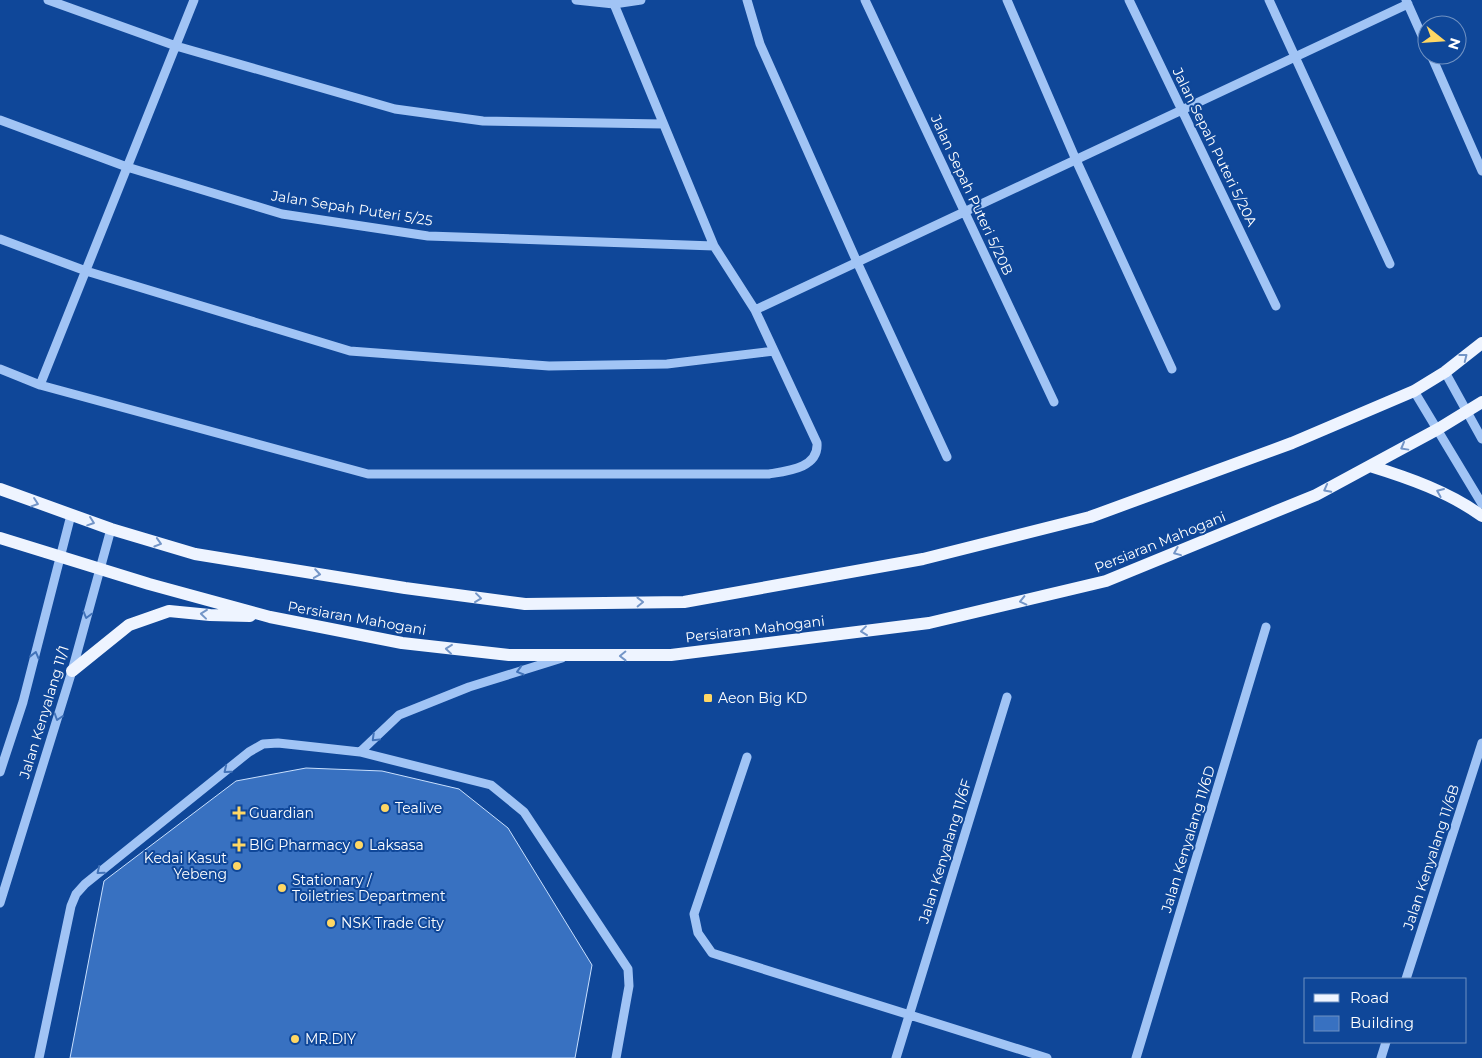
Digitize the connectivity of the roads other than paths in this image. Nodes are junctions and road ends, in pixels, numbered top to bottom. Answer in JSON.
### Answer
{"nodes":[{"id":1,"x":48,"y":0,"type":"edge"},
{"id":2,"x":194,"y":0,"type":"edge"},
{"id":3,"x":576,"y":0,"type":"edge"},
{"id":4,"x":641,"y":0,"type":"edge"},
{"id":5,"x":747,"y":0,"type":"edge"},
{"id":6,"x":865,"y":0,"type":"edge"},
{"id":7,"x":1007,"y":0,"type":"edge"},
{"id":8,"x":1129,"y":0,"type":"edge"},
{"id":9,"x":1269,"y":0,"type":"edge"},
{"id":10,"x":1407,"y":2,"type":"edge"},
{"id":11,"x":614,"y":4,"type":"junction"},
{"id":12,"x":1417,"y":24,"type":"edge"},
{"id":13,"x":176,"y":46,"type":"junction"},
{"id":14,"x":1296,"y":57,"type":"junction"},
{"id":15,"x":1435,"y":65,"type":"edge"},
{"id":16,"x":1182,"y":110,"type":"junction"},
{"id":17,"x":0,"y":120,"type":"edge"},
{"id":18,"x":663,"y":124,"type":"junction"},
{"id":19,"x":1076,"y":160,"type":"junction"},
{"id":20,"x":127,"y":166,"type":"junction"},
{"id":21,"x":1482,"y":170,"type":"edge"},
{"id":22,"x":965,"y":212,"type":"junction"},
{"id":23,"x":0,"y":239,"type":"edge"},
{"id":24,"x":714,"y":246,"type":"junction"},
{"id":25,"x":857,"y":262,"type":"junction"},
{"id":26,"x":1390,"y":264,"type":"dead end"},
{"id":27,"x":86,"y":271,"type":"junction"},
{"id":28,"x":1276,"y":306,"type":"dead end"},
{"id":29,"x":755,"y":310,"type":"junction"},
{"id":30,"x":1482,"y":342,"type":"edge"},
{"id":31,"x":774,"y":351,"type":"junction"},
{"id":32,"x":0,"y":369,"type":"edge"},
{"id":33,"x":1172,"y":369,"type":"dead end"},
{"id":34,"x":1445,"y":372,"type":"junction"},
{"id":35,"x":40,"y":385,"type":"junction"},
{"id":36,"x":1414,"y":391,"type":"junction"},
{"id":37,"x":1054,"y":402,"type":"dead end"},
{"id":38,"x":1482,"y":402,"type":"edge"},
{"id":39,"x":1466,"y":412,"type":"junction"},
{"id":40,"x":1438,"y":428,"type":"junction"},
{"id":41,"x":1482,"y":439,"type":"edge"},
{"id":42,"x":947,"y":457,"type":"dead end"},
{"id":43,"x":1370,"y":466,"type":"junction"},
{"id":44,"x":0,"y":489,"type":"edge"},
{"id":45,"x":1482,"y":504,"type":"edge"},
{"id":46,"x":71,"y":514,"type":"junction"},
{"id":47,"x":1482,"y":516,"type":"edge"},
{"id":48,"x":111,"y":529,"type":"junction"},
{"id":49,"x":0,"y":538,"type":"edge"},
{"id":50,"x":60,"y":556,"type":"junction"},
{"id":51,"x":100,"y":568,"type":"junction"},
{"id":52,"x":270,"y":617,"type":"junction"},
{"id":53,"x":1266,"y":627,"type":"dead end"},
{"id":54,"x":567,"y":656,"type":"junction"},
{"id":55,"x":72,"y":671,"type":"junction"},
{"id":56,"x":1007,"y":697,"type":"dead end"},
{"id":57,"x":1482,"y":743,"type":"edge"},
{"id":58,"x":360,"y":752,"type":"junction"},
{"id":59,"x":747,"y":757,"type":"dead end"},
{"id":60,"x":0,"y":772,"type":"edge"},
{"id":61,"x":0,"y":903,"type":"edge"},
{"id":62,"x":1406,"y":978,"type":"edge"},
{"id":63,"x":909,"y":1013,"type":"junction"},
{"id":64,"x":1386,"y":1043,"type":"edge"},
{"id":65,"x":39,"y":1058,"type":"edge"},
{"id":66,"x":616,"y":1058,"type":"edge"},
{"id":67,"x":896,"y":1058,"type":"edge"},
{"id":68,"x":1047,"y":1058,"type":"edge"},
{"id":69,"x":1136,"y":1058,"type":"edge"},
{"id":70,"x":1381,"y":1058,"type":"edge"}],
"edges":[{"from":1,"to":13,"type":"street"},
{"from":2,"to":13,"type":"street"},
{"from":3,"to":11,"type":"street"},
{"from":4,"to":11,"type":"street"},
{"from":5,"to":25,"type":"street"},
{"from":6,"to":22,"type":"street","name":"Jalan Sepah Puteri 5/20B"},
{"from":7,"to":19,"type":"street"},
{"from":8,"to":16,"type":"street","name":"Jalan Sepah Puteri 5/20A"},
{"from":9,"to":14,"type":"street"},
{"from":10,"to":12,"type":"street"},
{"from":10,"to":14,"type":"street"},
{"from":11,"to":18,"type":"street"},
{"from":13,"to":18,"type":"street"},
{"from":13,"to":20,"type":"street"},
{"from":14,"to":16,"type":"street"},
{"from":14,"to":26,"type":"street"},
{"from":15,"to":21,"type":"street"},
{"from":16,"to":19,"type":"street"},
{"from":16,"to":28,"type":"street","name":"Jalan Sepah Puteri 5/20A"},
{"from":17,"to":20,"type":"street","name":"Jalan Sepah Puteri 5/25"},
{"from":18,"to":24,"type":"street"},
{"from":19,"to":22,"type":"street"},
{"from":19,"to":33,"type":"street"},
{"from":20,"to":24,"type":"street","name":"Jalan Sepah Puteri 5/25"},
{"from":20,"to":27,"type":"street"},
{"from":22,"to":25,"type":"street"},
{"from":22,"to":37,"type":"street","name":"Jalan Sepah Puteri 5/20B"},
{"from":23,"to":27,"type":"street"},
{"from":24,"to":29,"type":"street"},
{"from":25,"to":29,"type":"street"},
{"from":25,"to":42,"type":"street"},
{"from":27,"to":31,"type":"street"},
{"from":27,"to":35,"type":"street"},
{"from":29,"to":31,"type":"street"},
{"from":34,"to":30,"type":"main road","one_way":true},
{"from":31,"to":35,"type":"street"},
{"from":32,"to":35,"type":"street"},
{"from":34,"to":36,"type":"main road"},
{"from":34,"to":39,"type":"street"},
{"from":36,"to":40,"type":"street"},
{"from":48,"to":36,"type":"main road","one_way":true},
{"from":38,"to":39,"type":"main road","name":"Persiaran Mahogani"},
{"from":39,"to":40,"type":"main road","name":"Persiaran Mahogani"},
{"from":39,"to":41,"type":"street"},
{"from":40,"to":43,"type":"main road","name":"Persiaran Mahogani","one_way":true},
{"from":40,"to":45,"type":"street"},
{"from":47,"to":43,"type":"main road","one_way":true},
{"from":43,"to":54,"type":"main road","name":"Persiaran Mahogani","one_way":true},
{"from":44,"to":46,"type":"main road","one_way":true},
{"from":46,"to":48,"type":"main road","one_way":true},
{"from":46,"to":50,"type":"street","name":"Jalan Kenyalang 11/1"},
{"from":48,"to":51,"type":"street","name":"Jalan Kenyalang 11/1"},
{"from":49,"to":50,"type":"main road","name":"Persiaran Mahogani"},
{"from":50,"to":51,"type":"main road","name":"Persiaran Mahogani"},
{"from":60,"to":50,"type":"street","name":"Jalan Kenyalang 11/1","one_way":true},
{"from":51,"to":52,"type":"main road","name":"Persiaran Mahogani"},
{"from":51,"to":55,"type":"street","name":"Jalan Kenyalang 11/1","one_way":true},
{"from":54,"to":52,"type":"main road","name":"Persiaran Mahogani","one_way":true},
{"from":52,"to":55,"type":"main road","one_way":true},
{"from":53,"to":69,"type":"street","name":"Jalan Kenyalang 11/6D"},
{"from":54,"to":58,"type":"street","one_way":true},
{"from":55,"to":61,"type":"street","name":"Jalan Kenyalang 11/1","one_way":true},
{"from":56,"to":63,"type":"street","name":"Jalan Kenyalang 11/6F"},
{"from":57,"to":62,"type":"street","name":"Jalan Kenyalang 11/6B"},
{"from":58,"to":65,"type":"street","one_way":true},
{"from":58,"to":66,"type":"street"},
{"from":59,"to":63,"type":"street"},
{"from":63,"to":67,"type":"street","name":"Jalan Kenyalang 11/6F"},
{"from":63,"to":68,"type":"street"},
{"from":64,"to":70,"type":"street"}]}
